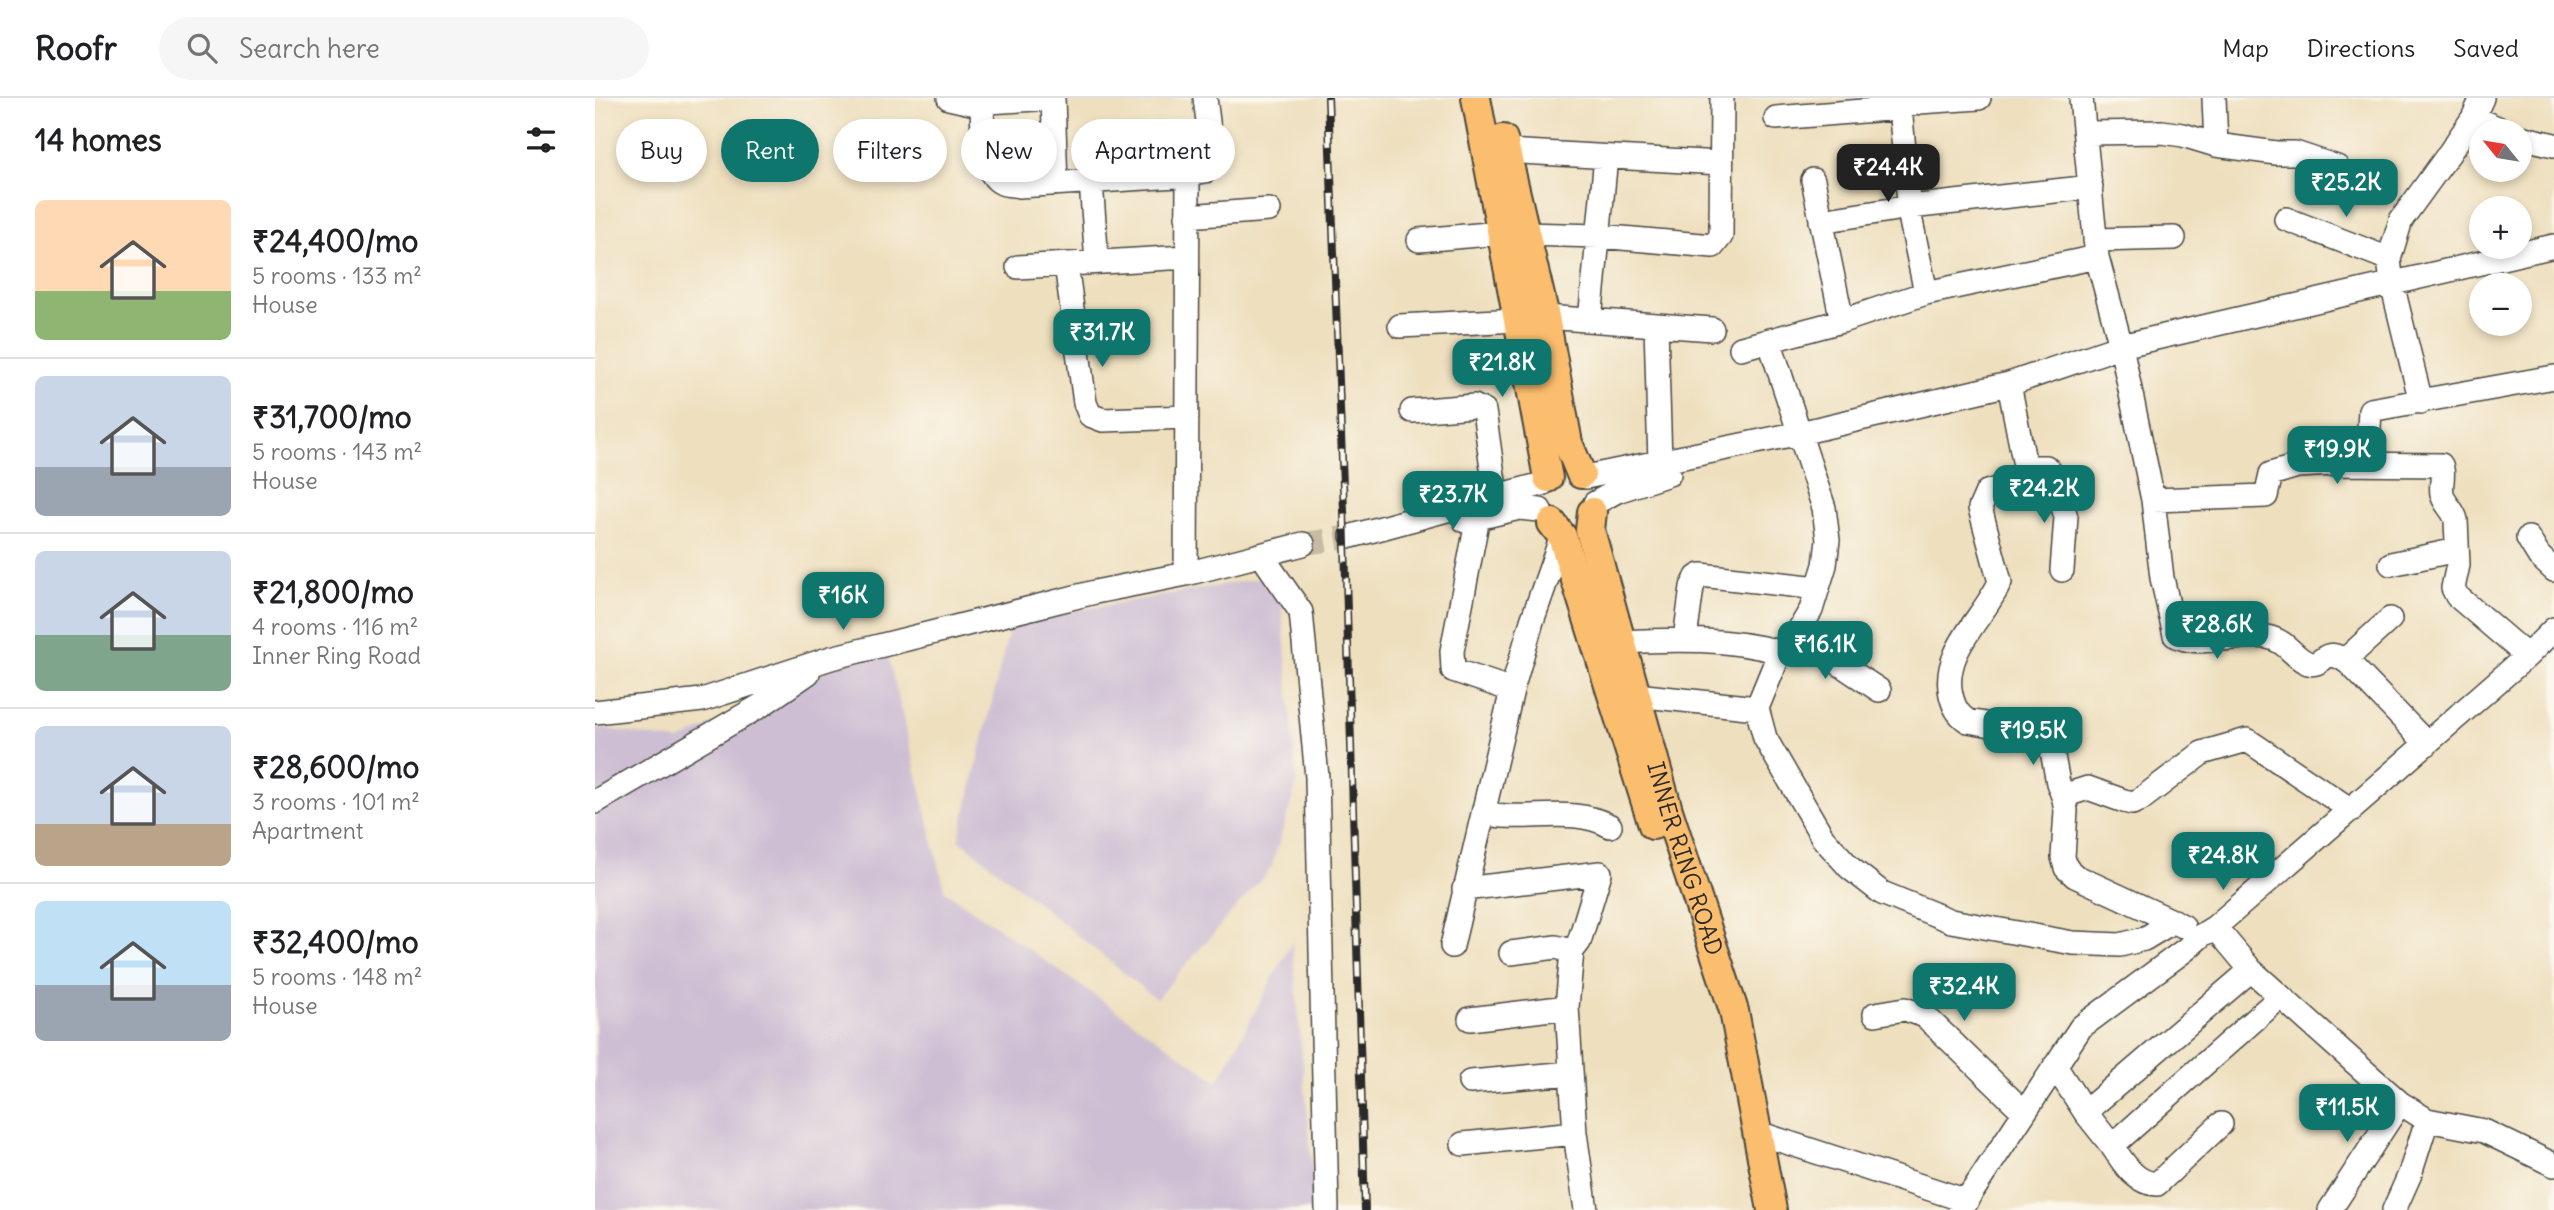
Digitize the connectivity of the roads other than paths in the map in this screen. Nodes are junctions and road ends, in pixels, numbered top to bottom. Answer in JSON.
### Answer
{"nodes":[{"id":1,"x":949,"y":98,"type":"edge"},
{"id":2,"x":1053,"y":98,"type":"edge"},
{"id":3,"x":1205,"y":98,"type":"edge"},
{"id":4,"x":1476,"y":98,"type":"edge"},
{"id":5,"x":1495,"y":98,"type":"edge"},
{"id":6,"x":1722,"y":98,"type":"edge"},
{"id":7,"x":1979,"y":98,"type":"edge"},
{"id":8,"x":2081,"y":98,"type":"edge"},
{"id":9,"x":2214,"y":98,"type":"edge"},
{"id":10,"x":1948,"y":99,"type":"edge"},
{"id":11,"x":982,"y":102,"type":"junction"},
{"id":12,"x":1900,"y":108,"type":"junction"},
{"id":13,"x":2477,"y":108,"type":"edge"},
{"id":14,"x":1776,"y":118,"type":"dead end"},
{"id":15,"x":1206,"y":119,"type":"edge"},
{"id":16,"x":2086,"y":133,"type":"junction"},
{"id":17,"x":2532,"y":140,"type":"edge"},
{"id":18,"x":2216,"y":145,"type":"junction"},
{"id":19,"x":2554,"y":145,"type":"edge"},
{"id":20,"x":1505,"y":151,"type":"junction"},
{"id":21,"x":1606,"y":156,"type":"junction"},
{"id":22,"x":1721,"y":163,"type":"junction"},
{"id":23,"x":2337,"y":167,"type":"dead end"},
{"id":24,"x":1813,"y":180,"type":"dead end"},
{"id":25,"x":1091,"y":182,"type":"joint"},
{"id":26,"x":1188,"y":182,"type":"edge"},
{"id":27,"x":1056,"y":184,"type":"junction"},
{"id":28,"x":2091,"y":187,"type":"junction"},
{"id":29,"x":1910,"y":207,"type":"junction"},
{"id":30,"x":1269,"y":210,"type":"dead end"},
{"id":31,"x":1187,"y":216,"type":"junction"},
{"id":32,"x":2286,"y":219,"type":"dead end"},
{"id":33,"x":1821,"y":221,"type":"junction"},
{"id":34,"x":1513,"y":234,"type":"junction"},
{"id":35,"x":1599,"y":236,"type":"junction"},
{"id":36,"x":2174,"y":238,"type":"dead end"},
{"id":37,"x":1419,"y":240,"type":"dead end"},
{"id":38,"x":2554,"y":246,"type":"edge"},
{"id":39,"x":2096,"y":248,"type":"junction"},
{"id":40,"x":1186,"y":257,"type":"junction"},
{"id":41,"x":2389,"y":259,"type":"junction"},
{"id":42,"x":1097,"y":262,"type":"junction"},
{"id":43,"x":1066,"y":264,"type":"junction"},
{"id":44,"x":1018,"y":267,"type":"dead end"},
{"id":45,"x":2392,"y":284,"type":"junction"},
{"id":46,"x":1926,"y":293,"type":"junction"},
{"id":47,"x":1531,"y":318,"type":"junction"},
{"id":48,"x":1590,"y":320,"type":"junction"},
{"id":49,"x":1842,"y":321,"type":"junction"},
{"id":50,"x":1656,"y":325,"type":"junction"},
{"id":51,"x":1400,"y":326,"type":"dead end"},
{"id":52,"x":1712,"y":329,"type":"dead end"},
{"id":53,"x":1769,"y":340,"type":"junction"},
{"id":54,"x":2121,"y":346,"type":"junction"},
{"id":55,"x":1741,"y":348,"type":"dead end"},
{"id":56,"x":2554,"y":377,"type":"edge"},
{"id":57,"x":2009,"y":384,"type":"junction"},
{"id":58,"x":2421,"y":402,"type":"junction"},
{"id":59,"x":1412,"y":411,"type":"dead end"},
{"id":60,"x":1187,"y":417,"type":"junction"},
{"id":61,"x":1793,"y":435,"type":"junction"},
{"id":62,"x":1660,"y":463,"type":"junction"},
{"id":63,"x":2367,"y":463,"type":"junction"},
{"id":64,"x":2027,"y":467,"type":"junction"},
{"id":65,"x":1589,"y":491,"type":"junction"},
{"id":66,"x":1496,"y":496,"type":"junction"},
{"id":67,"x":2153,"y":500,"type":"junction"},
{"id":68,"x":1549,"y":506,"type":"junction"},
{"id":69,"x":1478,"y":517,"type":"junction"},
{"id":70,"x":2528,"y":538,"type":"dead end"},
{"id":71,"x":2457,"y":550,"type":"junction"},
{"id":72,"x":1267,"y":563,"type":"junction"},
{"id":73,"x":2391,"y":564,"type":"dead end"},
{"id":74,"x":2063,"y":570,"type":"dead end"},
{"id":75,"x":2554,"y":570,"type":"edge"},
{"id":76,"x":1186,"y":574,"type":"junction"},
{"id":77,"x":1818,"y":589,"type":"junction"},
{"id":78,"x":1095,"y":592,"type":"junction"},
{"id":79,"x":2390,"y":619,"type":"dead end"},
{"id":80,"x":2554,"y":629,"type":"edge"},
{"id":81,"x":1796,"y":635,"type":"junction"},
{"id":82,"x":1685,"y":639,"type":"junction"},
{"id":83,"x":1621,"y":642,"type":"junction"},
{"id":84,"x":1780,"y":652,"type":"junction"},
{"id":85,"x":2527,"y":656,"type":"junction"},
{"id":86,"x":831,"y":658,"type":"junction"},
{"id":87,"x":2345,"y":660,"type":"junction"},
{"id":88,"x":1512,"y":690,"type":"junction"},
{"id":89,"x":1879,"y":690,"type":"dead end"},
{"id":90,"x":1636,"y":695,"type":"junction"},
{"id":91,"x":1758,"y":708,"type":"junction"},
{"id":92,"x":595,"y":712,"type":"edge"},
{"id":93,"x":2427,"y":744,"type":"junction"},
{"id":94,"x":2063,"y":796,"type":"junction"},
{"id":95,"x":595,"y":802,"type":"edge"},
{"id":96,"x":2351,"y":810,"type":"junction"},
{"id":97,"x":1484,"y":813,"type":"junction"},
{"id":98,"x":1610,"y":826,"type":"dead end"},
{"id":99,"x":1464,"y":889,"type":"junction"},
{"id":100,"x":2174,"y":921,"type":"junction"},
{"id":101,"x":2209,"y":931,"type":"junction"},
{"id":102,"x":1452,"y":946,"type":"dead end"},
{"id":103,"x":1572,"y":951,"type":"junction"},
{"id":104,"x":1511,"y":953,"type":"dead end"},
{"id":105,"x":2251,"y":970,"type":"junction"},
{"id":106,"x":2280,"y":997,"type":"junction"},
{"id":107,"x":1567,"y":1007,"type":"junction"},
{"id":108,"x":1875,"y":1014,"type":"dead end"},
{"id":109,"x":1470,"y":1019,"type":"dead end"},
{"id":110,"x":2055,"y":1066,"type":"junction"},
{"id":111,"x":1571,"y":1073,"type":"junction"},
{"id":112,"x":1470,"y":1082,"type":"dead end"},
{"id":113,"x":2400,"y":1103,"type":"junction"},
{"id":114,"x":2024,"y":1112,"type":"junction"},
{"id":115,"x":2085,"y":1112,"type":"junction"},
{"id":116,"x":2427,"y":1120,"type":"junction"},
{"id":117,"x":2221,"y":1124,"type":"dead end"},
{"id":118,"x":1575,"y":1133,"type":"junction"},
{"id":119,"x":1758,"y":1133,"type":"junction"},
{"id":120,"x":1463,"y":1144,"type":"dead end"},
{"id":121,"x":2112,"y":1146,"type":"junction"},
{"id":122,"x":2551,"y":1157,"type":"edge"},
{"id":123,"x":1963,"y":1206,"type":"edge"},
{"id":124,"x":1327,"y":1210,"type":"edge"},
{"id":125,"x":1585,"y":1210,"type":"edge"},
{"id":126,"x":1753,"y":1210,"type":"edge"},
{"id":127,"x":1772,"y":1210,"type":"edge"},
{"id":128,"x":2329,"y":1210,"type":"edge"},
{"id":129,"x":2394,"y":1210,"type":"edge"}],
"edges":[{"from":1,"to":11,"type":"street"},
{"from":2,"to":11,"type":"street"},
{"from":2,"to":27,"type":"street"},
{"from":3,"to":15,"type":"street"},
{"from":4,"to":34,"type":"main road","name":"INNER RING ROAD"},
{"from":5,"to":20,"type":"main road","name":"INNER RING ROAD"},
{"from":6,"to":22,"type":"street"},
{"from":7,"to":10,"type":"street"},
{"from":8,"to":16,"type":"street"},
{"from":9,"to":18,"type":"street"},
{"from":10,"to":12,"type":"street"},
{"from":11,"to":27,"type":"street"},
{"from":12,"to":14,"type":"street"},
{"from":12,"to":29,"type":"street"},
{"from":13,"to":41,"type":"street"},
{"from":16,"to":18,"type":"street"},
{"from":16,"to":28,"type":"street"},
{"from":17,"to":19,"type":"street"},
{"from":18,"to":23,"type":"street"},
{"from":20,"to":21,"type":"street"},
{"from":20,"to":34,"type":"main road","name":"INNER RING ROAD"},
{"from":21,"to":22,"type":"street"},
{"from":21,"to":35,"type":"street"},
{"from":22,"to":35,"type":"street"},
{"from":24,"to":33,"type":"street"},
{"from":25,"to":27,"type":"street"},
{"from":25,"to":42,"type":"street"},
{"from":26,"to":31,"type":"street"},
{"from":28,"to":29,"type":"street"},
{"from":28,"to":39,"type":"street"},
{"from":29,"to":33,"type":"street"},
{"from":29,"to":46,"type":"street"},
{"from":30,"to":31,"type":"street"},
{"from":31,"to":40,"type":"street"},
{"from":32,"to":41,"type":"street"},
{"from":33,"to":49,"type":"street"},
{"from":34,"to":35,"type":"street"},
{"from":34,"to":37,"type":"street"},
{"from":34,"to":47,"type":"main road","name":"INNER RING ROAD"},
{"from":35,"to":48,"type":"street"},
{"from":36,"to":39,"type":"street"},
{"from":38,"to":45,"type":"street"},
{"from":39,"to":46,"type":"street"},
{"from":39,"to":54,"type":"street"},
{"from":40,"to":42,"type":"street"},
{"from":40,"to":60,"type":"street"},
{"from":41,"to":45,"type":"street"},
{"from":42,"to":43,"type":"street"},
{"from":43,"to":44,"type":"street"},
{"from":43,"to":60,"type":"street"},
{"from":45,"to":54,"type":"street"},
{"from":45,"to":58,"type":"street"},
{"from":46,"to":49,"type":"street"},
{"from":47,"to":48,"type":"street"},
{"from":47,"to":51,"type":"street"},
{"from":47,"to":65,"type":"main road","name":"INNER RING ROAD"},
{"from":47,"to":68,"type":"main road","name":"INNER RING ROAD"},
{"from":48,"to":50,"type":"street"},
{"from":49,"to":53,"type":"street"},
{"from":50,"to":52,"type":"street"},
{"from":50,"to":62,"type":"street"},
{"from":53,"to":55,"type":"street"},
{"from":53,"to":61,"type":"street"},
{"from":54,"to":57,"type":"street"},
{"from":54,"to":67,"type":"street"},
{"from":56,"to":58,"type":"street"},
{"from":57,"to":61,"type":"street"},
{"from":57,"to":64,"type":"street"},
{"from":58,"to":63,"type":"street"},
{"from":59,"to":66,"type":"street"},
{"from":60,"to":76,"type":"street"},
{"from":61,"to":62,"type":"street"},
{"from":61,"to":65,"type":"street"},
{"from":61,"to":77,"type":"street"},
{"from":62,"to":65,"type":"street"},
{"from":63,"to":67,"type":"street"},
{"from":63,"to":71,"type":"street"},
{"from":64,"to":74,"type":"street"},
{"from":64,"to":94,"type":"street"},
{"from":65,"to":68,"type":"main road"},
{"from":65,"to":68,"type":"main road"},
{"from":65,"to":83,"type":"main road","name":"INNER RING ROAD"},
{"from":66,"to":68,"type":"street"},
{"from":66,"to":69,"type":"street"},
{"from":67,"to":87,"type":"street"},
{"from":68,"to":69,"type":"street"},
{"from":68,"to":88,"type":"street"},
{"from":68,"to":126,"type":"main road","name":"INNER RING ROAD"},
{"from":69,"to":88,"type":"street"},
{"from":70,"to":75,"type":"street"},
{"from":71,"to":73,"type":"street"},
{"from":71,"to":85,"type":"street"},
{"from":72,"to":76,"type":"street"},
{"from":72,"to":78,"type":"street"},
{"from":72,"to":124,"type":"street"},
{"from":76,"to":78,"type":"street"},
{"from":77,"to":81,"type":"street"},
{"from":77,"to":82,"type":"street"},
{"from":78,"to":86,"type":"street"},
{"from":79,"to":87,"type":"street"},
{"from":80,"to":85,"type":"street"},
{"from":81,"to":84,"type":"street"},
{"from":81,"to":89,"type":"street"},
{"from":82,"to":83,"type":"street"},
{"from":82,"to":84,"type":"street"},
{"from":83,"to":90,"type":"main road","name":"INNER RING ROAD"},
{"from":84,"to":91,"type":"street"},
{"from":85,"to":93,"type":"street"},
{"from":86,"to":92,"type":"street"},
{"from":86,"to":95,"type":"street"},
{"from":87,"to":93,"type":"street"},
{"from":88,"to":97,"type":"street"},
{"from":90,"to":91,"type":"street"},
{"from":90,"to":119,"type":"main road","name":"INNER RING ROAD"},
{"from":91,"to":100,"type":"street"},
{"from":93,"to":96,"type":"street"},
{"from":94,"to":96,"type":"street"},
{"from":94,"to":100,"type":"street"},
{"from":96,"to":101,"type":"street"},
{"from":97,"to":98,"type":"street"},
{"from":97,"to":99,"type":"street"},
{"from":99,"to":102,"type":"street"},
{"from":99,"to":103,"type":"street"},
{"from":100,"to":101,"type":"street"},
{"from":101,"to":105,"type":"street"},
{"from":101,"to":110,"type":"street"},
{"from":103,"to":104,"type":"street"},
{"from":103,"to":107,"type":"street"},
{"from":105,"to":106,"type":"street"},
{"from":105,"to":115,"type":"street"},
{"from":106,"to":113,"type":"street"},
{"from":106,"to":121,"type":"street"},
{"from":107,"to":109,"type":"street"},
{"from":107,"to":111,"type":"street"},
{"from":108,"to":114,"type":"street"},
{"from":110,"to":114,"type":"street"},
{"from":110,"to":115,"type":"street"},
{"from":111,"to":112,"type":"street"},
{"from":111,"to":118,"type":"street"},
{"from":113,"to":116,"type":"street"},
{"from":113,"to":128,"type":"street"},
{"from":114,"to":123,"type":"street"},
{"from":115,"to":121,"type":"street"},
{"from":116,"to":122,"type":"street"},
{"from":116,"to":129,"type":"street"},
{"from":117,"to":121,"type":"street"},
{"from":118,"to":120,"type":"street"},
{"from":118,"to":125,"type":"street"},
{"from":119,"to":123,"type":"street"},
{"from":119,"to":127,"type":"main road","name":"INNER RING ROAD"}]}
